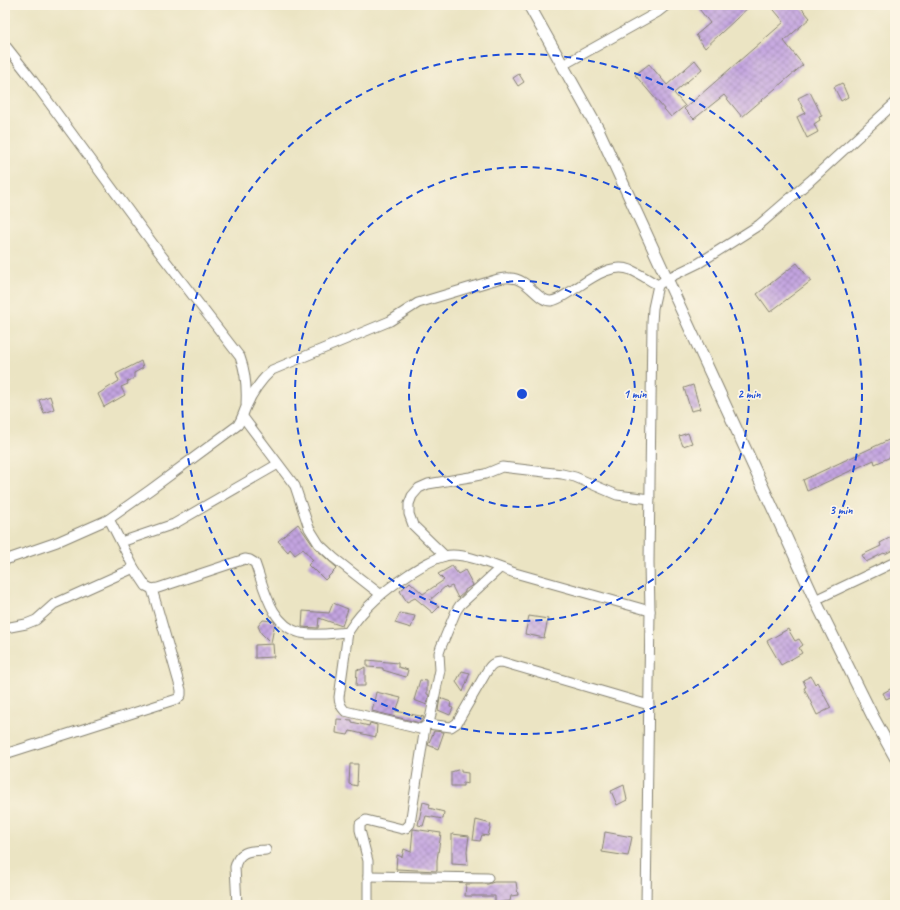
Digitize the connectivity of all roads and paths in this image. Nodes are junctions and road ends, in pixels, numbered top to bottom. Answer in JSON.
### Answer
{"nodes":[{"id":1,"x":529,"y":5,"type":"edge"},
{"id":2,"x":667,"y":5,"type":"edge"},
{"id":3,"x":5,"y":45,"type":"edge"},
{"id":4,"x":563,"y":65,"type":"junction"},
{"id":5,"x":895,"y":103,"type":"edge"},
{"id":6,"x":668,"y":278,"type":"junction"},
{"id":7,"x":658,"y":285,"type":"junction"},
{"id":8,"x":246,"y":407,"type":"junction"},
{"id":9,"x":243,"y":417,"type":"junction"},
{"id":10,"x":278,"y":464,"type":"junction"},
{"id":11,"x":650,"y":499,"type":"junction"},
{"id":12,"x":108,"y":519,"type":"junction"},
{"id":13,"x":121,"y":542,"type":"junction"},
{"id":14,"x":445,"y":556,"type":"junction"},
{"id":15,"x":5,"y":560,"type":"edge"},
{"id":16,"x":895,"y":562,"type":"edge"},
{"id":17,"x":134,"y":568,"type":"junction"},
{"id":18,"x":500,"y":568,"type":"junction"},
{"id":19,"x":152,"y":589,"type":"junction"},
{"id":20,"x":380,"y":594,"type":"junction"},
{"id":21,"x":814,"y":600,"type":"junction"},
{"id":22,"x":650,"y":611,"type":"junction"},
{"id":23,"x":5,"y":628,"type":"edge"},
{"id":24,"x":348,"y":632,"type":"junction"},
{"id":25,"x":649,"y":705,"type":"junction"},
{"id":26,"x":427,"y":726,"type":"junction"},
{"id":27,"x":5,"y":754,"type":"edge"},
{"id":28,"x":895,"y":757,"type":"edge"},
{"id":29,"x":266,"y":850,"type":"dead end"},
{"id":30,"x":368,"y":876,"type":"junction"},
{"id":31,"x":488,"y":878,"type":"dead end"},
{"id":32,"x":237,"y":905,"type":"edge"},
{"id":33,"x":368,"y":905,"type":"edge"},
{"id":34,"x":646,"y":905,"type":"edge"}],
"edges":[{"from":1,"to":4,"type":"street"},
{"from":2,"to":4,"type":"street"},
{"from":3,"to":8,"type":"street"},
{"from":4,"to":6,"type":"street"},
{"from":5,"to":6,"type":"street"},
{"from":6,"to":7,"type":"street"},
{"from":6,"to":21,"type":"street"},
{"from":7,"to":8,"type":"street"},
{"from":7,"to":11,"type":"street"},
{"from":8,"to":9,"type":"street"},
{"from":9,"to":10,"type":"street"},
{"from":9,"to":12,"type":"street"},
{"from":10,"to":13,"type":"street"},
{"from":10,"to":20,"type":"street"},
{"from":11,"to":14,"type":"street"},
{"from":11,"to":22,"type":"street"},
{"from":12,"to":13,"type":"street"},
{"from":12,"to":15,"type":"street"},
{"from":13,"to":17,"type":"street"},
{"from":14,"to":18,"type":"street"},
{"from":14,"to":20,"type":"street"},
{"from":16,"to":21,"type":"street"},
{"from":17,"to":19,"type":"street"},
{"from":17,"to":23,"type":"street"},
{"from":18,"to":22,"type":"street"},
{"from":18,"to":26,"type":"street"},
{"from":19,"to":24,"type":"street"},
{"from":19,"to":27,"type":"street"},
{"from":20,"to":24,"type":"street"},
{"from":21,"to":28,"type":"street"},
{"from":22,"to":25,"type":"street"},
{"from":24,"to":26,"type":"street"},
{"from":25,"to":26,"type":"street"},
{"from":25,"to":34,"type":"street"},
{"from":26,"to":30,"type":"street"},
{"from":29,"to":32,"type":"street"},
{"from":30,"to":31,"type":"street"},
{"from":30,"to":33,"type":"street"}]}
